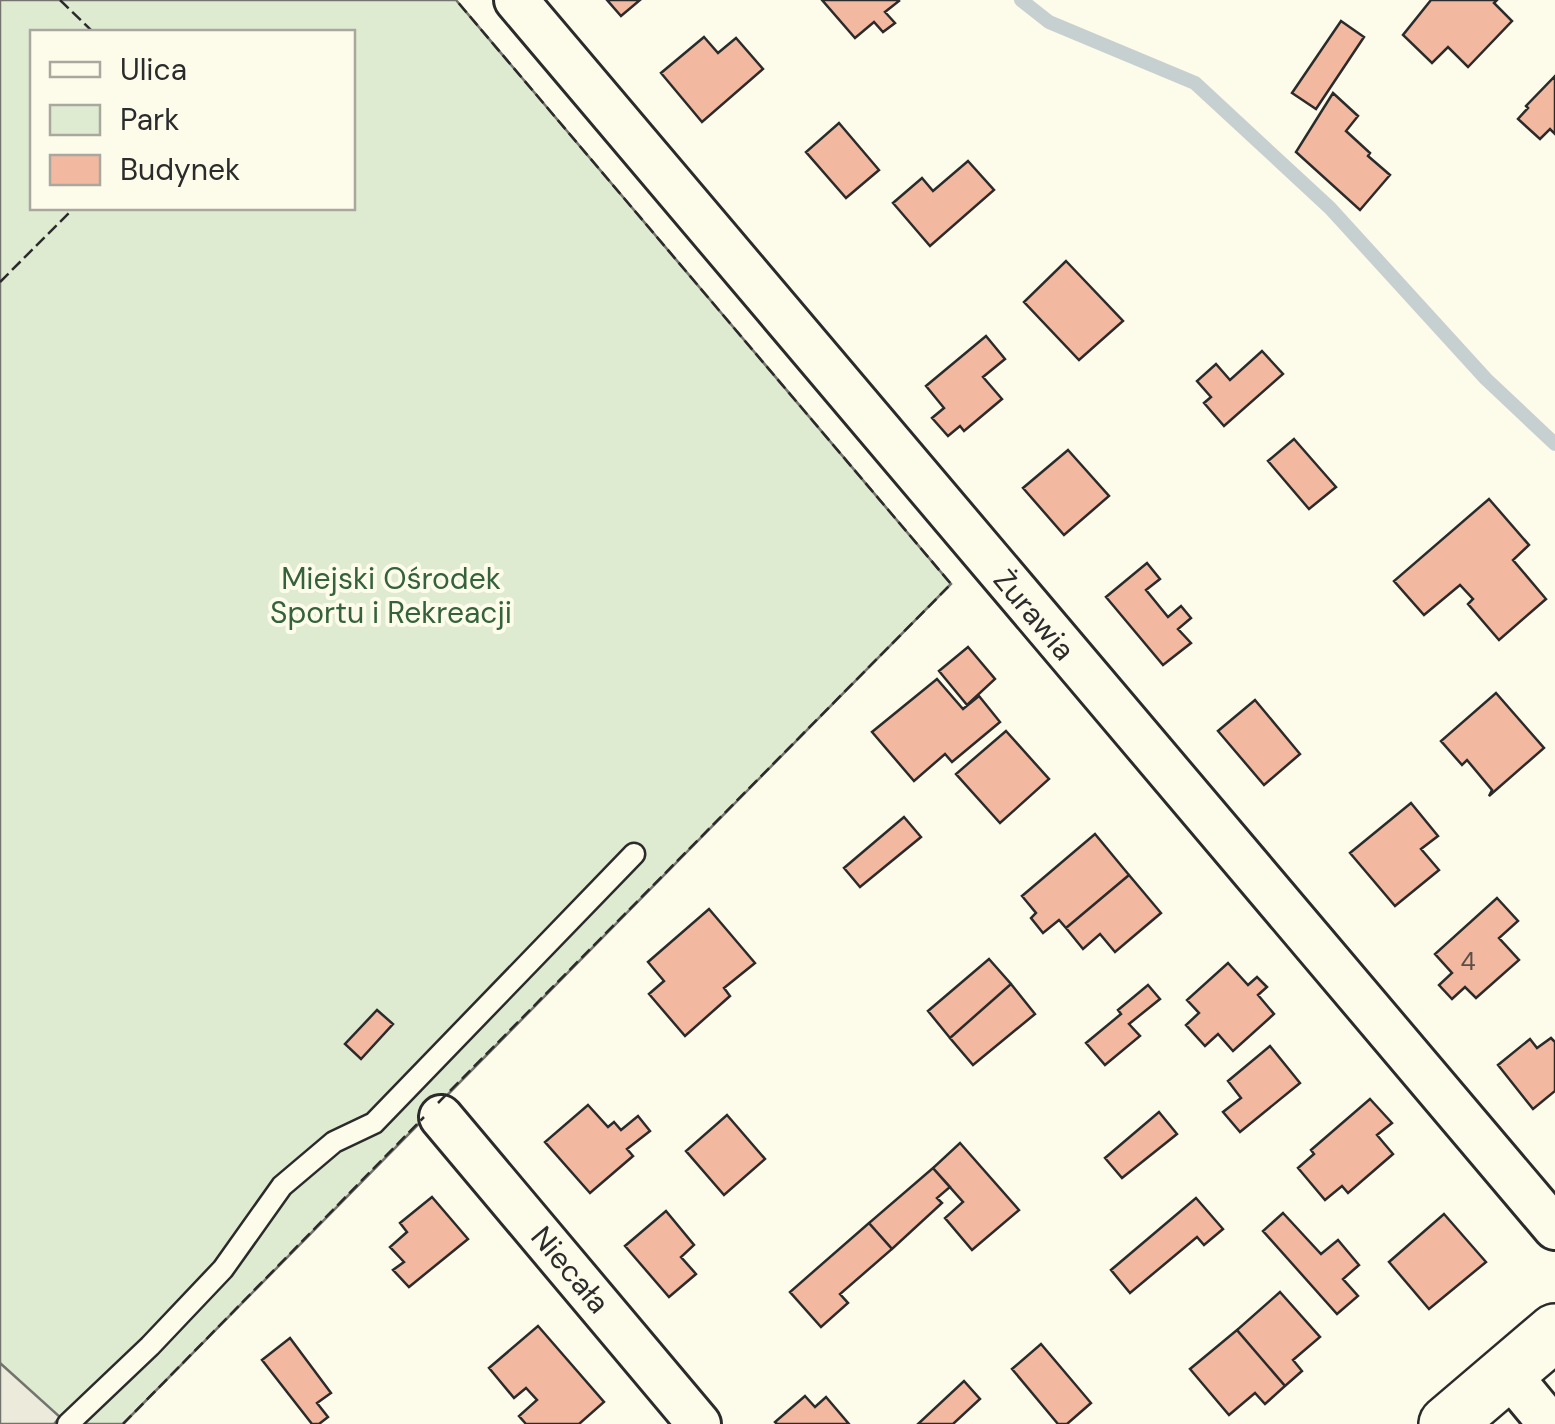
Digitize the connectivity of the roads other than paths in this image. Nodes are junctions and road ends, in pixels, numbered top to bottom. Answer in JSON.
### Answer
{"nodes":[{"id":1,"x":516,"y":0,"type":"edge"},
{"id":2,"x":634,"y":854,"type":"dead end"},
{"id":3,"x":440,"y":1117,"type":"dead end"},
{"id":4,"x":1555,"y":1228,"type":"edge"},
{"id":5,"x":1555,"y":1332,"type":"edge"},
{"id":6,"x":1507,"y":1372,"type":"junction"},
{"id":7,"x":68,"y":1424,"type":"edge"},
{"id":8,"x":699,"y":1424,"type":"edge"},
{"id":9,"x":1447,"y":1424,"type":"edge"},
{"id":10,"x":1550,"y":1424,"type":"edge"}],
"edges":[{"from":1,"to":4,"type":"street","name":"Żurawia"},
{"from":2,"to":7,"type":"lane"},
{"from":3,"to":8,"type":"street","name":"Niecała"},
{"from":5,"to":6,"type":"street"},
{"from":6,"to":9,"type":"street"},
{"from":6,"to":10,"type":"street"}]}
